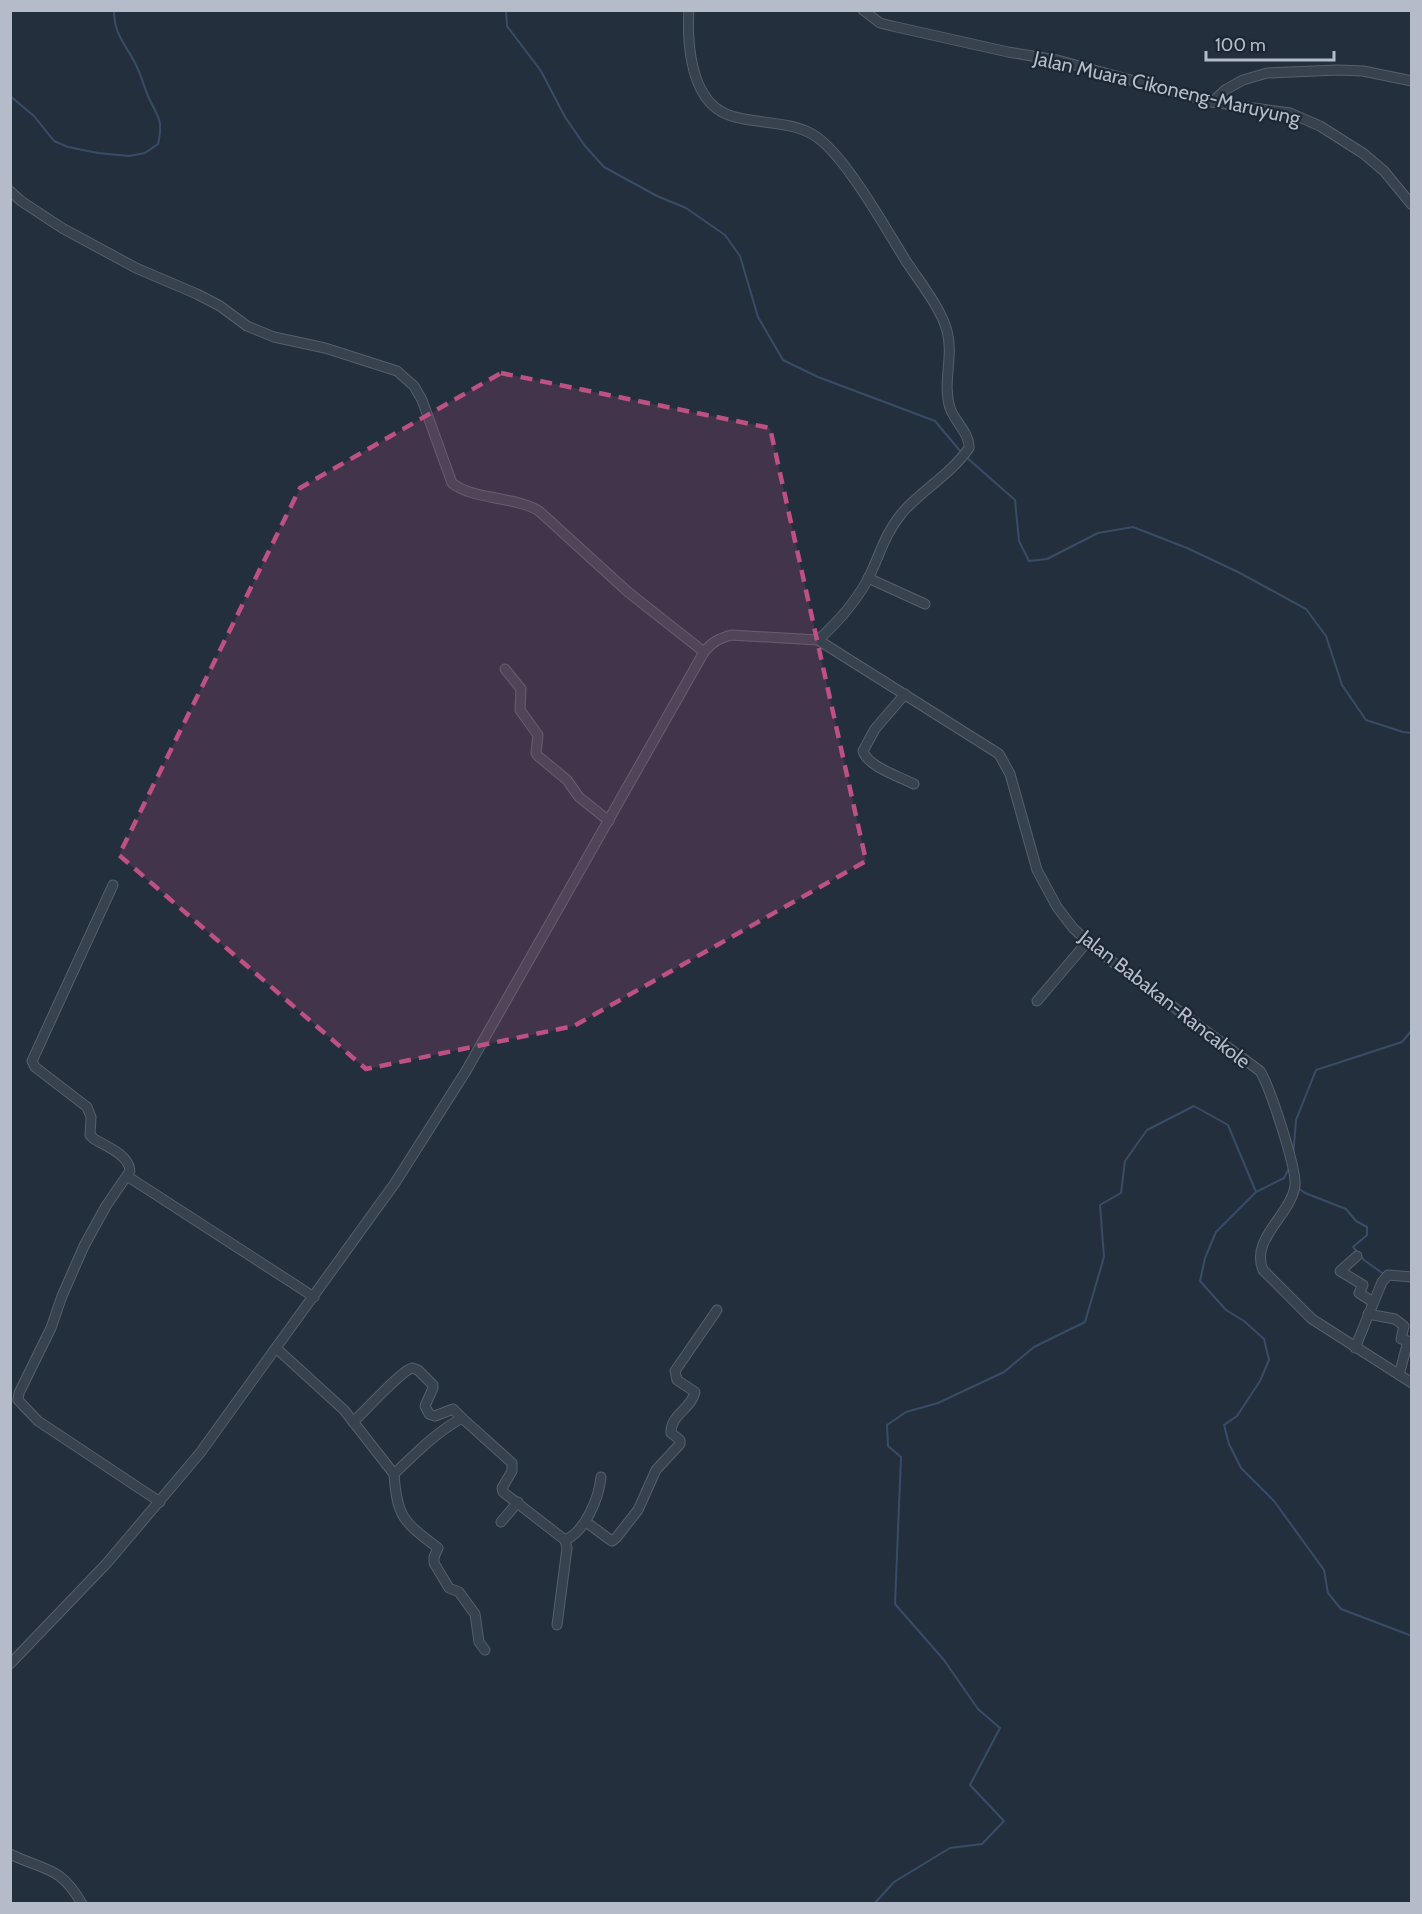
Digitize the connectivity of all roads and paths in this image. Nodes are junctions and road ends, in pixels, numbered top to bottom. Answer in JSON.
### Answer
{"nodes":[{"id":1,"x":689,"y":10,"type":"edge"},
{"id":2,"x":863,"y":10,"type":"edge"},
{"id":3,"x":1410,"y":81,"type":"edge"},
{"id":4,"x":1212,"y":102,"type":"junction"},
{"id":5,"x":10,"y":191,"type":"edge"},
{"id":6,"x":1412,"y":205,"type":"edge"},
{"id":7,"x":868,"y":578,"type":"junction"},
{"id":8,"x":925,"y":604,"type":"dead end"},
{"id":9,"x":818,"y":640,"type":"junction"},
{"id":10,"x":704,"y":652,"type":"junction"},
{"id":11,"x":505,"y":669,"type":"dead end"},
{"id":12,"x":905,"y":694,"type":"junction"},
{"id":13,"x":914,"y":784,"type":"dead end"},
{"id":14,"x":609,"y":821,"type":"junction"},
{"id":15,"x":113,"y":885,"type":"dead end"},
{"id":16,"x":1088,"y":941,"type":"junction"},
{"id":17,"x":1037,"y":1001,"type":"dead end"},
{"id":18,"x":127,"y":1176,"type":"junction"},
{"id":19,"x":1357,"y":1256,"type":"dead end"},
{"id":20,"x":1412,"y":1277,"type":"edge"},
{"id":21,"x":314,"y":1297,"type":"junction"},
{"id":22,"x":1373,"y":1302,"type":"junction"},
{"id":23,"x":717,"y":1310,"type":"dead end"},
{"id":24,"x":1368,"y":1314,"type":"junction"},
{"id":25,"x":1408,"y":1326,"type":"edge"},
{"id":26,"x":1356,"y":1346,"type":"junction"},
{"id":27,"x":276,"y":1348,"type":"junction"},
{"id":28,"x":1399,"y":1375,"type":"junction"},
{"id":29,"x":1412,"y":1383,"type":"edge"},
{"id":30,"x":462,"y":1418,"type":"junction"},
{"id":31,"x":353,"y":1422,"type":"junction"},
{"id":32,"x":394,"y":1474,"type":"junction"},
{"id":33,"x":601,"y":1477,"type":"dead end"},
{"id":34,"x":160,"y":1502,"type":"junction"},
{"id":35,"x":518,"y":1502,"type":"junction"},
{"id":36,"x":501,"y":1522,"type":"dead end"},
{"id":37,"x":586,"y":1522,"type":"junction"},
{"id":38,"x":565,"y":1540,"type":"junction"},
{"id":39,"x":557,"y":1624,"type":"dead end"},
{"id":40,"x":485,"y":1650,"type":"dead end"},
{"id":41,"x":10,"y":1664,"type":"edge"},
{"id":42,"x":10,"y":1854,"type":"edge"},
{"id":43,"x":82,"y":1904,"type":"edge"}],
"edges":[{"from":1,"to":7,"type":"street"},
{"from":2,"to":4,"type":"street","name":"Jalan Muara Cikoneng-Maruyung"},
{"from":3,"to":4,"type":"street"},
{"from":4,"to":6,"type":"street","name":"Jalan Muara Cikoneng-Maruyung"},
{"from":5,"to":10,"type":"street"},
{"from":7,"to":8,"type":"street"},
{"from":7,"to":9,"type":"street"},
{"from":9,"to":10,"type":"street"},
{"from":9,"to":12,"type":"street","name":"Jalan Babakan-Rancakole"},
{"from":10,"to":14,"type":"street"},
{"from":11,"to":14,"type":"street"},
{"from":12,"to":13,"type":"street"},
{"from":12,"to":16,"type":"street","name":"Jalan Babakan-Rancakole"},
{"from":14,"to":21,"type":"street"},
{"from":15,"to":18,"type":"street"},
{"from":16,"to":17,"type":"street"},
{"from":16,"to":26,"type":"street","name":"Jalan Babakan-Rancakole"},
{"from":18,"to":21,"type":"street"},
{"from":18,"to":34,"type":"street"},
{"from":19,"to":22,"type":"street"},
{"from":20,"to":22,"type":"street"},
{"from":21,"to":27,"type":"street"},
{"from":22,"to":24,"type":"street"},
{"from":23,"to":37,"type":"street"},
{"from":24,"to":25,"type":"street"},
{"from":24,"to":26,"type":"street"},
{"from":25,"to":28,"type":"street"},
{"from":26,"to":28,"type":"street","name":"Jalan Babakan-Rancakole"},
{"from":27,"to":31,"type":"street"},
{"from":27,"to":34,"type":"street"},
{"from":28,"to":29,"type":"street","name":"Jalan Babakan-Rancakole"},
{"from":30,"to":31,"type":"street"},
{"from":30,"to":32,"type":"street"},
{"from":30,"to":35,"type":"street"},
{"from":31,"to":32,"type":"street"},
{"from":32,"to":40,"type":"street"},
{"from":33,"to":37,"type":"street"},
{"from":34,"to":41,"type":"street"},
{"from":35,"to":36,"type":"street"},
{"from":35,"to":38,"type":"street"},
{"from":37,"to":38,"type":"street"},
{"from":38,"to":39,"type":"street"},
{"from":42,"to":43,"type":"street"}]}
